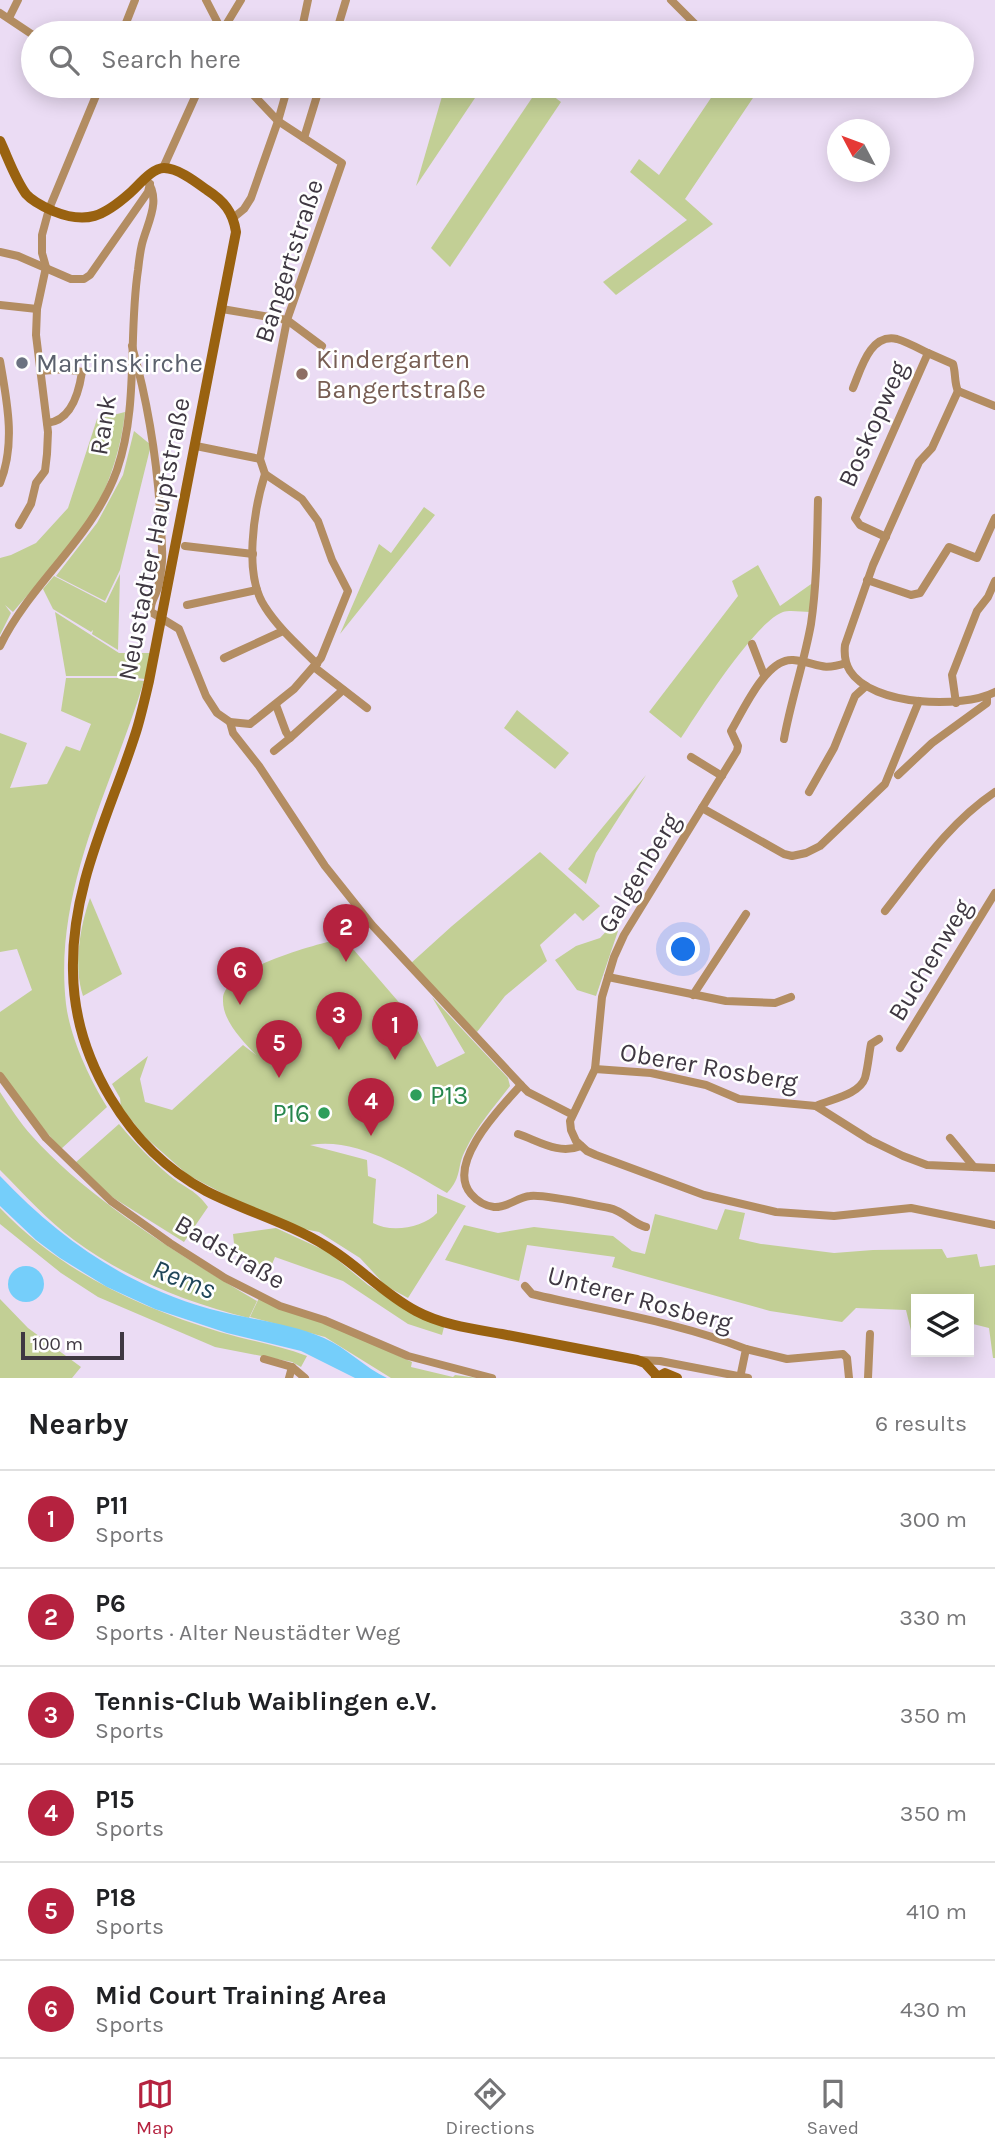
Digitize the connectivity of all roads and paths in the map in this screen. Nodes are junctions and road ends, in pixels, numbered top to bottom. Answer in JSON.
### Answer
{"nodes":[{"id":1,"x":18,"y":0,"type":"edge"},
{"id":2,"x":135,"y":0,"type":"edge"},
{"id":3,"x":206,"y":0,"type":"edge"},
{"id":4,"x":241,"y":0,"type":"edge"},
{"id":5,"x":308,"y":0,"type":"edge"},
{"id":6,"x":346,"y":0,"type":"edge"},
{"id":7,"x":671,"y":0,"type":"edge"},
{"id":8,"x":0,"y":13,"type":"edge"},
{"id":9,"x":9,"y":19,"type":"junction"},
{"id":10,"x":127,"y":21,"type":"edge"},
{"id":11,"x":216,"y":21,"type":"edge"},
{"id":12,"x":229,"y":21,"type":"edge"},
{"id":13,"x":304,"y":21,"type":"edge"},
{"id":14,"x":340,"y":21,"type":"edge"},
{"id":15,"x":692,"y":21,"type":"edge"},
{"id":16,"x":21,"y":28,"type":"edge"},
{"id":17,"x":95,"y":98,"type":"edge"},
{"id":18,"x":195,"y":98,"type":"edge"},
{"id":19,"x":256,"y":98,"type":"edge"},
{"id":20,"x":285,"y":98,"type":"edge"},
{"id":21,"x":316,"y":98,"type":"edge"},
{"id":22,"x":278,"y":121,"type":"junction"},
{"id":23,"x":304,"y":138,"type":"junction"},
{"id":24,"x":0,"y":141,"type":"edge"},
{"id":25,"x":163,"y":168,"type":"junction"},
{"id":26,"x":148,"y":181,"type":"junction"},
{"id":27,"x":49,"y":209,"type":"junction"},
{"id":28,"x":233,"y":218,"type":"junction"},
{"id":29,"x":0,"y":252,"type":"edge"},
{"id":30,"x":46,"y":267,"type":"junction"},
{"id":31,"x":0,"y":305,"type":"edge"},
{"id":32,"x":37,"y":309,"type":"junction"},
{"id":33,"x":222,"y":309,"type":"junction"},
{"id":34,"x":287,"y":320,"type":"junction"},
{"id":35,"x":132,"y":346,"type":"junction"},
{"id":36,"x":322,"y":346,"type":"dead end"},
{"id":37,"x":928,"y":353,"type":"junction"},
{"id":38,"x":0,"y":361,"type":"edge"},
{"id":39,"x":40,"y":370,"type":"junction"},
{"id":40,"x":853,"y":388,"type":"dead end"},
{"id":41,"x":958,"y":391,"type":"junction"},
{"id":42,"x":995,"y":406,"type":"edge"},
{"id":43,"x":47,"y":423,"type":"junction"},
{"id":44,"x":196,"y":446,"type":"junction"},
{"id":45,"x":260,"y":459,"type":"junction"},
{"id":46,"x":265,"y":474,"type":"junction"},
{"id":47,"x":0,"y":483,"type":"edge"},
{"id":48,"x":818,"y":500,"type":"dead end"},
{"id":49,"x":995,"y":518,"type":"edge"},
{"id":50,"x":19,"y":525,"type":"dead end"},
{"id":51,"x":993,"y":530,"type":"edge"},
{"id":52,"x":886,"y":537,"type":"junction"},
{"id":53,"x":185,"y":546,"type":"dead end"},
{"id":54,"x":253,"y":554,"type":"junction"},
{"id":55,"x":867,"y":580,"type":"junction"},
{"id":56,"x":995,"y":581,"type":"edge"},
{"id":57,"x":257,"y":590,"type":"junction"},
{"id":58,"x":187,"y":605,"type":"dead end"},
{"id":59,"x":162,"y":619,"type":"junction"},
{"id":60,"x":283,"y":631,"type":"junction"},
{"id":61,"x":752,"y":644,"type":"dead end"},
{"id":62,"x":0,"y":646,"type":"edge"},
{"id":63,"x":224,"y":658,"type":"dead end"},
{"id":64,"x":804,"y":662,"type":"junction"},
{"id":65,"x":846,"y":663,"type":"junction"},
{"id":66,"x":315,"y":666,"type":"junction"},
{"id":67,"x":764,"y":675,"type":"junction"},
{"id":68,"x":866,"y":686,"type":"junction"},
{"id":69,"x":343,"y":690,"type":"junction"},
{"id":70,"x":991,"y":694,"type":"edge"},
{"id":71,"x":919,"y":701,"type":"junction"},
{"id":72,"x":956,"y":703,"type":"junction"},
{"id":73,"x":276,"y":705,"type":"junction"},
{"id":74,"x":367,"y":708,"type":"dead end"},
{"id":75,"x":230,"y":722,"type":"junction"},
{"id":76,"x":290,"y":738,"type":"junction"},
{"id":77,"x":784,"y":739,"type":"dead end"},
{"id":78,"x":274,"y":751,"type":"dead end"},
{"id":79,"x":691,"y":757,"type":"dead end"},
{"id":80,"x":894,"y":761,"type":"junction"},
{"id":81,"x":909,"y":764,"type":"junction"},
{"id":82,"x":898,"y":775,"type":"dead end"},
{"id":83,"x":722,"y":776,"type":"junction"},
{"id":84,"x":809,"y":792,"type":"dead end"},
{"id":85,"x":995,"y":792,"type":"edge"},
{"id":86,"x":702,"y":808,"type":"junction"},
{"id":87,"x":995,"y":893,"type":"edge"},
{"id":88,"x":885,"y":911,"type":"dead end"},
{"id":89,"x":746,"y":914,"type":"dead end"},
{"id":90,"x":608,"y":977,"type":"junction"},
{"id":91,"x":693,"y":995,"type":"junction"},
{"id":92,"x":791,"y":997,"type":"dead end"},
{"id":93,"x":879,"y":1039,"type":"dead end"},
{"id":94,"x":900,"y":1048,"type":"dead end"},
{"id":95,"x":595,"y":1069,"type":"junction"},
{"id":96,"x":0,"y":1076,"type":"edge"},
{"id":97,"x":521,"y":1086,"type":"junction"},
{"id":98,"x":816,"y":1106,"type":"junction"},
{"id":99,"x":571,"y":1114,"type":"junction"},
{"id":100,"x":518,"y":1134,"type":"dead end"},
{"id":101,"x":950,"y":1138,"type":"dead end"},
{"id":102,"x":581,"y":1146,"type":"junction"},
{"id":103,"x":974,"y":1167,"type":"junction"},
{"id":104,"x":995,"y":1168,"type":"edge"},
{"id":105,"x":995,"y":1225,"type":"edge"},
{"id":106,"x":646,"y":1227,"type":"dead end"},
{"id":107,"x":525,"y":1286,"type":"dead end"},
{"id":108,"x":870,"y":1334,"type":"dead end"},
{"id":109,"x":746,"y":1349,"type":"junction"},
{"id":110,"x":264,"y":1359,"type":"dead end"},
{"id":111,"x":637,"y":1360,"type":"junction"},
{"id":112,"x":292,"y":1367,"type":"junction"},
{"id":113,"x":656,"y":1377,"type":"edge"},
{"id":114,"x":289,"y":1378,"type":"edge"},
{"id":115,"x":305,"y":1378,"type":"edge"},
{"id":116,"x":492,"y":1378,"type":"edge"},
{"id":117,"x":677,"y":1378,"type":"edge"},
{"id":118,"x":743,"y":1378,"type":"edge"},
{"id":119,"x":849,"y":1378,"type":"edge"},
{"id":120,"x":868,"y":1378,"type":"edge"}],
"edges":[{"from":1,"to":9,"type":"street"},
{"from":2,"to":10,"type":"street"},
{"from":3,"to":11,"type":"street"},
{"from":4,"to":12,"type":"street"},
{"from":5,"to":13,"type":"street"},
{"from":6,"to":14,"type":"street"},
{"from":7,"to":15,"type":"street"},
{"from":8,"to":9,"type":"street"},
{"from":9,"to":16,"type":"street"},
{"from":17,"to":27,"type":"street"},
{"from":18,"to":25,"type":"street"},
{"from":19,"to":22,"type":"street"},
{"from":20,"to":22,"type":"street"},
{"from":21,"to":23,"type":"street"},
{"from":22,"to":23,"type":"street"},
{"from":22,"to":28,"type":"street"},
{"from":23,"to":34,"type":"street","name":"Bangertstraße"},
{"from":24,"to":27,"type":"street"},
{"from":25,"to":26,"type":"street"},
{"from":25,"to":28,"type":"street"},
{"from":26,"to":27,"type":"street"},
{"from":26,"to":30,"type":"street"},
{"from":26,"to":35,"type":"street","name":"Rank"},
{"from":27,"to":30,"type":"street"},
{"from":28,"to":33,"type":"street","name":"Neustadter Hauptstraße"},
{"from":29,"to":30,"type":"street"},
{"from":30,"to":32,"type":"street"},
{"from":31,"to":32,"type":"street"},
{"from":32,"to":39,"type":"street"},
{"from":33,"to":34,"type":"street"},
{"from":33,"to":44,"type":"street","name":"Neustadter Hauptstraße"},
{"from":34,"to":36,"type":"street"},
{"from":34,"to":45,"type":"street","name":"Bangertstraße"},
{"from":35,"to":59,"type":"street"},
{"from":35,"to":62,"type":"street","name":"Rank"},
{"from":37,"to":40,"type":"street","name":"Boskopweg"},
{"from":37,"to":41,"type":"street","name":"Boskopweg"},
{"from":37,"to":52,"type":"street","name":"Boskopweg"},
{"from":38,"to":47,"type":"street"},
{"from":39,"to":43,"type":"street"},
{"from":39,"to":43,"type":"street"},
{"from":41,"to":42,"type":"street"},
{"from":41,"to":52,"type":"street"},
{"from":43,"to":50,"type":"street"},
{"from":44,"to":45,"type":"street"},
{"from":44,"to":59,"type":"street","name":"Neustadter Hauptstraße"},
{"from":45,"to":46,"type":"street","name":"Bangertstraße"},
{"from":46,"to":54,"type":"street"},
{"from":46,"to":66,"type":"street"},
{"from":48,"to":64,"type":"street"},
{"from":49,"to":51,"type":"street"},
{"from":51,"to":55,"type":"street"},
{"from":52,"to":55,"type":"street"},
{"from":53,"to":54,"type":"street"},
{"from":54,"to":57,"type":"street"},
{"from":55,"to":65,"type":"street"},
{"from":56,"to":72,"type":"street"},
{"from":57,"to":58,"type":"street"},
{"from":57,"to":60,"type":"street"},
{"from":59,"to":75,"type":"street"},
{"from":59,"to":111,"type":"street","name":"Neustadter Hauptstraße"},
{"from":60,"to":63,"type":"street"},
{"from":60,"to":66,"type":"street"},
{"from":61,"to":67,"type":"street"},
{"from":64,"to":65,"type":"street"},
{"from":64,"to":67,"type":"street"},
{"from":64,"to":77,"type":"street"},
{"from":65,"to":68,"type":"street"},
{"from":66,"to":69,"type":"street"},
{"from":66,"to":73,"type":"street"},
{"from":67,"to":83,"type":"street"},
{"from":68,"to":71,"type":"street"},
{"from":68,"to":84,"type":"street"},
{"from":69,"to":74,"type":"street"},
{"from":69,"to":76,"type":"street"},
{"from":70,"to":72,"type":"street"},
{"from":70,"to":81,"type":"street"},
{"from":71,"to":72,"type":"street"},
{"from":71,"to":80,"type":"street","name":"Galgenberg"},
{"from":73,"to":75,"type":"street"},
{"from":73,"to":76,"type":"street"},
{"from":75,"to":97,"type":"street"},
{"from":76,"to":78,"type":"street"},
{"from":79,"to":83,"type":"street"},
{"from":80,"to":81,"type":"street"},
{"from":80,"to":86,"type":"street","name":"Galgenberg"},
{"from":81,"to":82,"type":"street"},
{"from":83,"to":86,"type":"street"},
{"from":85,"to":88,"type":"street"},
{"from":86,"to":90,"type":"street","name":"Galgenberg"},
{"from":87,"to":94,"type":"street","name":"Buchenweg"},
{"from":89,"to":91,"type":"street"},
{"from":90,"to":91,"type":"street"},
{"from":90,"to":95,"type":"street","name":"Galgenberg"},
{"from":91,"to":92,"type":"street"},
{"from":93,"to":98,"type":"street","name":"Oberer Rosberg"},
{"from":95,"to":98,"type":"street","name":"Oberer Rosberg"},
{"from":95,"to":99,"type":"street","name":"Galgenberg"},
{"from":96,"to":116,"type":"street","name":"Badstraße"},
{"from":97,"to":99,"type":"street"},
{"from":97,"to":106,"type":"street"},
{"from":98,"to":103,"type":"street","name":"Oberer Rosberg"},
{"from":99,"to":102,"type":"street"},
{"from":100,"to":102,"type":"street"},
{"from":101,"to":103,"type":"street"},
{"from":102,"to":105,"type":"street"},
{"from":103,"to":104,"type":"street","name":"Oberer Rosberg"},
{"from":107,"to":109,"type":"street","name":"Unterer Rosberg"},
{"from":108,"to":120,"type":"street"},
{"from":109,"to":118,"type":"street","name":"Unterer Rosberg"},
{"from":109,"to":119,"type":"street","name":"Unterer Rosberg"},
{"from":110,"to":112,"type":"street"},
{"from":111,"to":113,"type":"street"},
{"from":111,"to":118,"type":"street"},
{"from":112,"to":114,"type":"street"},
{"from":112,"to":115,"type":"street"},
{"from":113,"to":117,"type":"street"}]}
